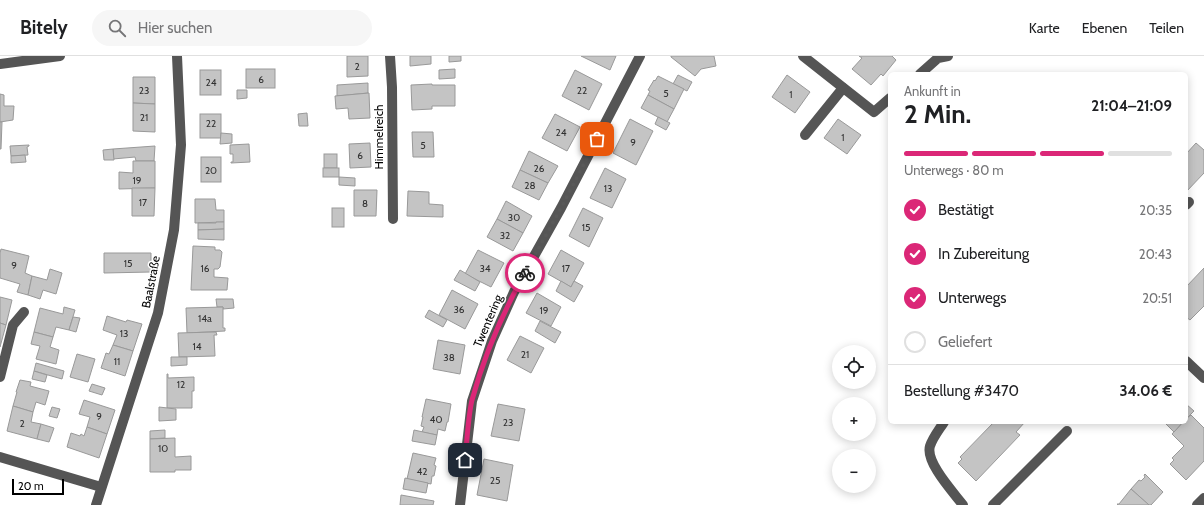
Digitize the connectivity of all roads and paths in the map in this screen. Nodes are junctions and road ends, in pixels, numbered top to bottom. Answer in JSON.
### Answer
{"nodes":[{"id":1,"x":60,"y":56,"type":"edge"},
{"id":2,"x":177,"y":56,"type":"edge"},
{"id":3,"x":390,"y":56,"type":"edge"},
{"id":4,"x":640,"y":56,"type":"edge"},
{"id":5,"x":803,"y":56,"type":"edge"},
{"id":6,"x":948,"y":56,"type":"edge"},
{"id":7,"x":0,"y":64,"type":"edge"},
{"id":8,"x":922,"y":72,"type":"edge"},
{"id":9,"x":843,"y":88,"type":"junction"},
{"id":10,"x":888,"y":100,"type":"edge"},
{"id":11,"x":805,"y":135,"type":"dead end"},
{"id":12,"x":393,"y":219,"type":"dead end"},
{"id":13,"x":24,"y":312,"type":"dead end"},
{"id":14,"x":1188,"y":363,"type":"edge"},
{"id":15,"x":0,"y":377,"type":"edge"},
{"id":16,"x":1204,"y":378,"type":"edge"},
{"id":17,"x":943,"y":424,"type":"edge"},
{"id":18,"x":1067,"y":431,"type":"dead end"},
{"id":19,"x":0,"y":457,"type":"edge"},
{"id":20,"x":101,"y":487,"type":"junction"},
{"id":21,"x":1204,"y":498,"type":"edge"},
{"id":22,"x":96,"y":505,"type":"edge"},
{"id":23,"x":460,"y":505,"type":"edge"},
{"id":24,"x":963,"y":505,"type":"edge"},
{"id":25,"x":993,"y":505,"type":"edge"},
{"id":26,"x":1197,"y":505,"type":"edge"}],
"edges":[{"from":1,"to":7,"type":"street"},
{"from":2,"to":20,"type":"street","name":"Baalstraße"},
{"from":3,"to":12,"type":"street","name":"Himmelreich"},
{"from":4,"to":23,"type":"street","name":"Twentering"},
{"from":5,"to":9,"type":"street"},
{"from":6,"to":8,"type":"street"},
{"from":9,"to":10,"type":"street"},
{"from":9,"to":11,"type":"street"},
{"from":13,"to":15,"type":"street"},
{"from":14,"to":16,"type":"street"},
{"from":17,"to":24,"type":"street"},
{"from":18,"to":25,"type":"street"},
{"from":19,"to":20,"type":"street"},
{"from":20,"to":22,"type":"street","name":"Baalstraße"},
{"from":21,"to":26,"type":"street"}]}
